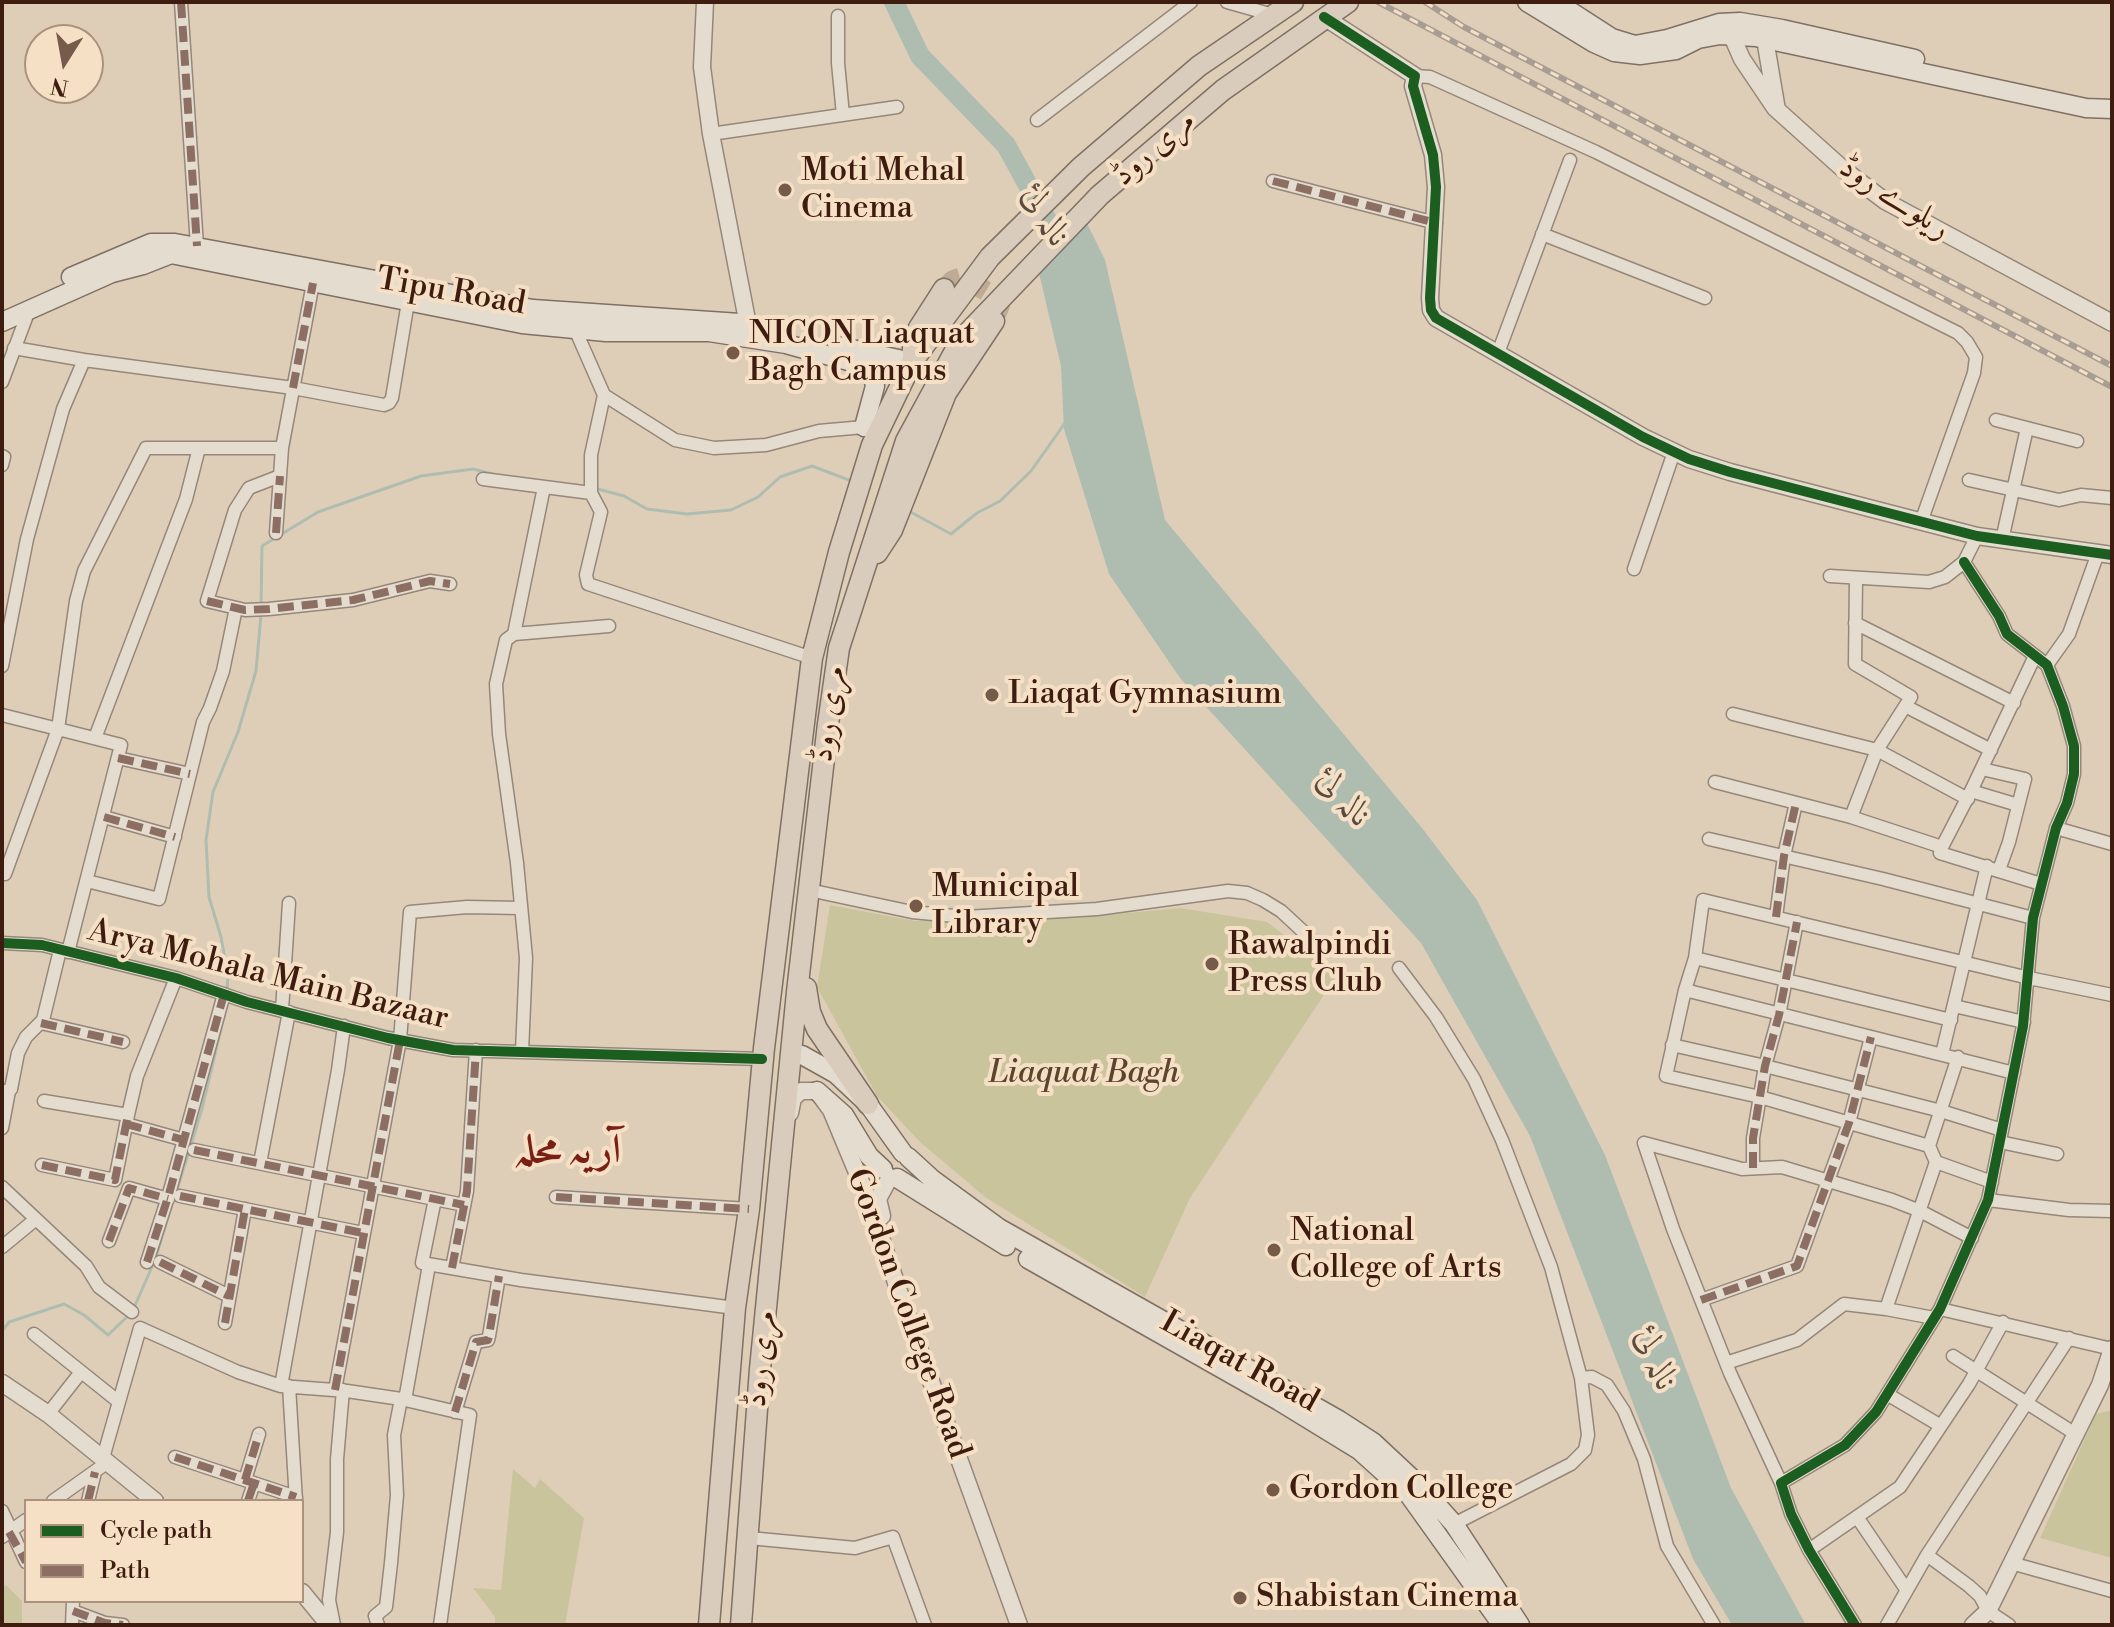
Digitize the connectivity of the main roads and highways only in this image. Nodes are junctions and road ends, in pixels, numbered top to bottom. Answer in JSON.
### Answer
{"nodes":[{"id":1,"x":1293,"y":2,"type":"edge"},
{"id":2,"x":1348,"y":2,"type":"edge"},
{"id":3,"x":1527,"y":2,"type":"edge"},
{"id":4,"x":1556,"y":2,"type":"edge"},
{"id":5,"x":1729,"y":28,"type":"junction"},
{"id":6,"x":1766,"y":33,"type":"junction"},
{"id":7,"x":2112,"y":97,"type":"edge"},
{"id":8,"x":2112,"y":109,"type":"edge"},
{"id":9,"x":1127,"y":128,"type":"junction"},
{"id":10,"x":1150,"y":152,"type":"junction"},
{"id":11,"x":944,"y":289,"type":"dead end"},
{"id":12,"x":2,"y":306,"type":"edge"},
{"id":13,"x":994,"y":321,"type":"dead end"},
{"id":14,"x":2,"y":322,"type":"edge"},
{"id":15,"x":912,"y":362,"type":"junction"},
{"id":16,"x":864,"y":427,"type":"joint"},
{"id":17,"x":860,"y":465,"type":"junction"},
{"id":18,"x":900,"y":484,"type":"junction"},
{"id":19,"x":801,"y":960,"type":"junction"},
{"id":20,"x":792,"y":1053,"type":"junction"},
{"id":21,"x":817,"y":1091,"type":"road end"},
{"id":22,"x":868,"y":1104,"type":"junction"},
{"id":23,"x":905,"y":1155,"type":"junction"},
{"id":24,"x":889,"y":1174,"type":"junction"},
{"id":25,"x":709,"y":1625,"type":"edge"},
{"id":26,"x":741,"y":1625,"type":"edge"},
{"id":27,"x":1502,"y":1625,"type":"edge"},
{"id":28,"x":1520,"y":1625,"type":"edge"}],
"edges":[{"from":1,"to":9,"type":"main road","name":"مری روڈ"},
{"from":2,"to":10,"type":"main road","name":"مری روڈ"},
{"from":3,"to":5,"type":"main road"},
{"from":4,"to":5,"type":"main road"},
{"from":5,"to":6,"type":"main road"},
{"from":6,"to":7,"type":"main road"},
{"from":6,"to":8,"type":"main road"},
{"from":9,"to":10,"type":"main road"},
{"from":9,"to":15,"type":"main road","name":"مری روڈ"},
{"from":10,"to":18,"type":"main road","name":"مری روڈ"},
{"from":11,"to":15,"type":"main road"},
{"from":12,"to":15,"type":"main road","name":"Tipu Road"},
{"from":13,"to":18,"type":"main road"},
{"from":14,"to":16,"type":"main road"},
{"from":15,"to":17,"type":"main road","name":"مری روڈ"},
{"from":16,"to":17,"type":"main road"},
{"from":17,"to":25,"type":"main road","name":"مری روڈ"},
{"from":18,"to":19,"type":"main road","name":"مری روڈ"},
{"from":19,"to":20,"type":"main road","name":"مری روڈ"},
{"from":19,"to":22,"type":"main road"},
{"from":20,"to":22,"type":"main road","name":"Liaqat Road"},
{"from":20,"to":26,"type":"main road","name":"مری روڈ"},
{"from":21,"to":24,"type":"main road","name":"Liaqat Road"},
{"from":22,"to":23,"type":"main road","name":"Liaqat Road"},
{"from":23,"to":24,"type":"main road"},
{"from":23,"to":28,"type":"main road","name":"Liaqat Road"},
{"from":24,"to":27,"type":"main road","name":"Liaqat Road"}]}
